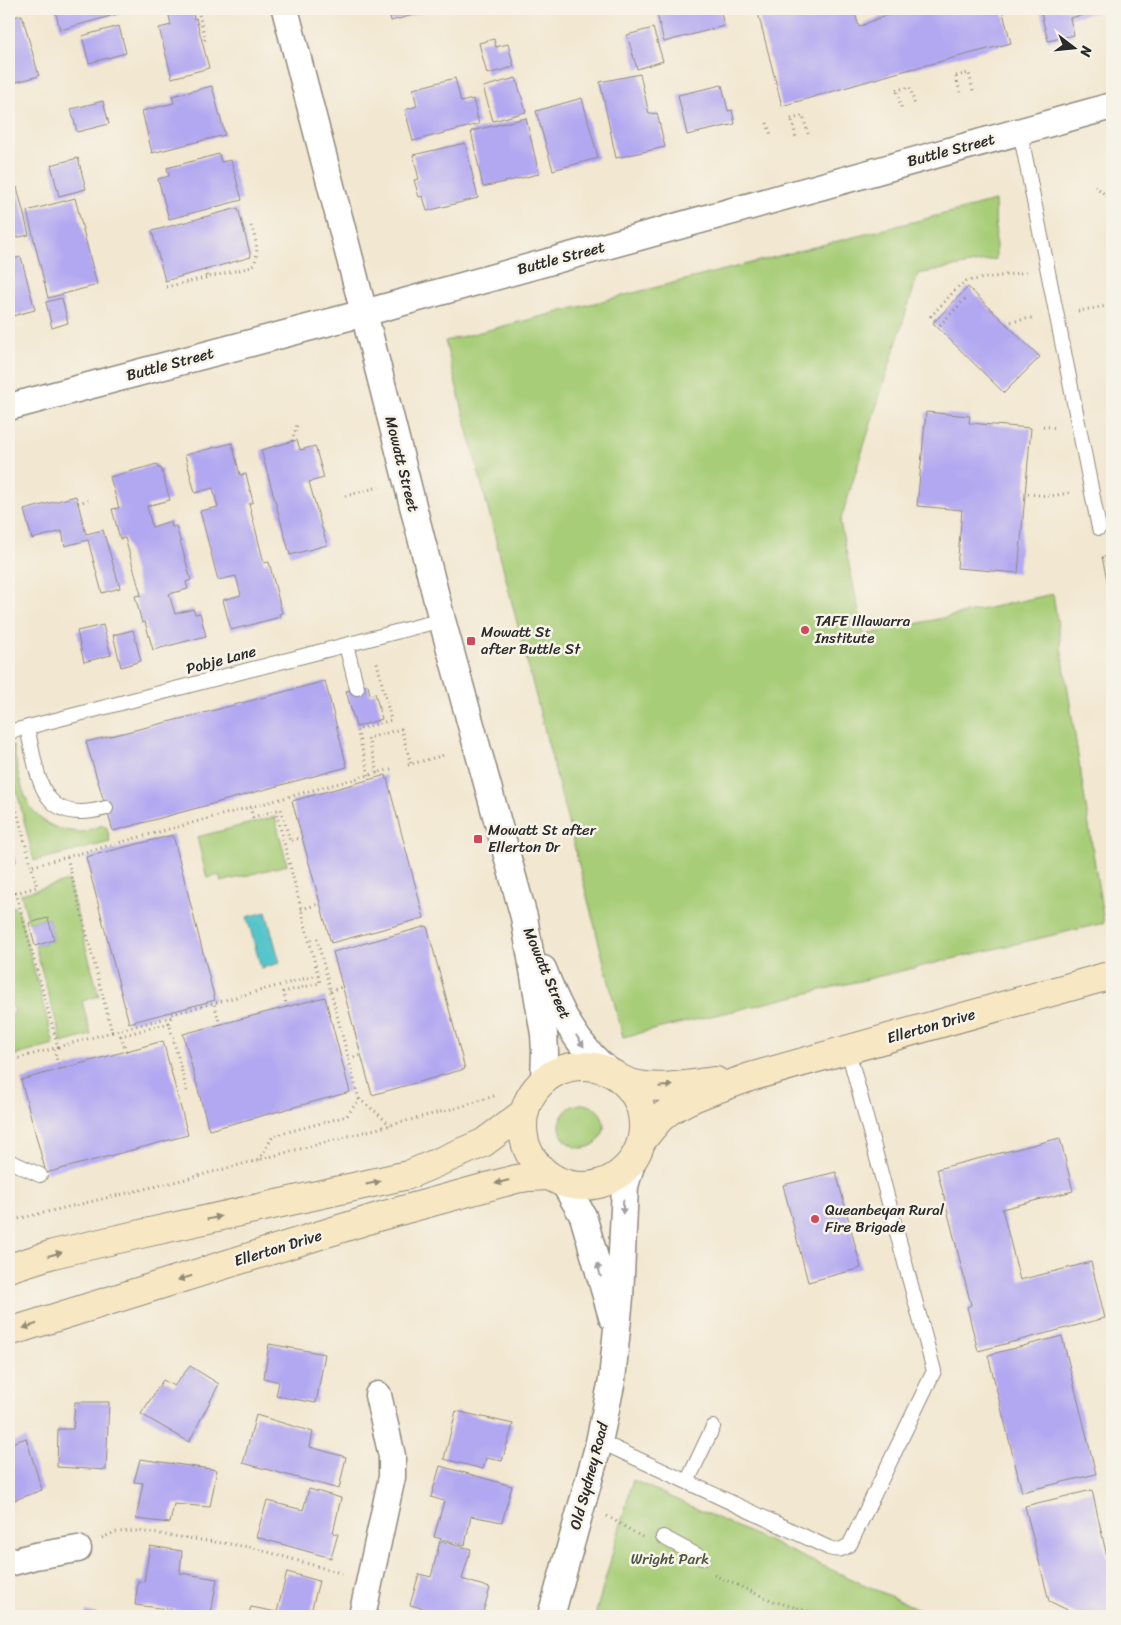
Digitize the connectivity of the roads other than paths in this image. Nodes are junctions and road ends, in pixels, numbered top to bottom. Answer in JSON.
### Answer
{"nodes":[{"id":1,"x":284,"y":9,"type":"edge"},
{"id":2,"x":1112,"y":106,"type":"edge"},
{"id":3,"x":1020,"y":131,"type":"junction"},
{"id":4,"x":364,"y":313,"type":"junction"},
{"id":5,"x":9,"y":407,"type":"edge"},
{"id":6,"x":1099,"y":528,"type":"dead end"},
{"id":7,"x":442,"y":620,"type":"junction"},
{"id":8,"x":346,"y":645,"type":"junction"},
{"id":9,"x":357,"y":688,"type":"dead end"},
{"id":10,"x":27,"y":728,"type":"junction"},
{"id":11,"x":9,"y":732,"type":"edge"},
{"id":12,"x":106,"y":808,"type":"dead end"},
{"id":13,"x":524,"y":917,"type":"junction"},
{"id":14,"x":1112,"y":975,"type":"edge"},
{"id":15,"x":848,"y":1050,"type":"junction"},
{"id":16,"x":615,"y":1075,"type":"junction"},
{"id":17,"x":750,"y":1077,"type":"junction"},
{"id":18,"x":544,"y":1080,"type":"junction"},
{"id":19,"x":525,"y":1112,"type":"junction"},
{"id":20,"x":637,"y":1151,"type":"junction"},
{"id":21,"x":9,"y":1161,"type":"edge"},
{"id":22,"x":40,"y":1175,"type":"dead end"},
{"id":23,"x":557,"y":1179,"type":"junction"},
{"id":24,"x":9,"y":1268,"type":"edge"},
{"id":25,"x":9,"y":1332,"type":"edge"},
{"id":26,"x":616,"y":1334,"type":"junction"},
{"id":27,"x":378,"y":1395,"type":"dead end"},
{"id":28,"x":713,"y":1427,"type":"dead end"},
{"id":29,"x":599,"y":1441,"type":"junction"},
{"id":30,"x":687,"y":1482,"type":"junction"},
{"id":31,"x":663,"y":1537,"type":"dead end"},
{"id":32,"x":78,"y":1549,"type":"road end"},
{"id":33,"x":702,"y":1558,"type":"dead end"},
{"id":34,"x":9,"y":1563,"type":"edge"},
{"id":35,"x":362,"y":1616,"type":"edge"},
{"id":36,"x":551,"y":1616,"type":"edge"}],
"edges":[{"from":1,"to":4,"type":"street","name":"Mowatt Street"},
{"from":2,"to":3,"type":"street","name":"Buttle Street"},
{"from":3,"to":4,"type":"street","name":"Buttle Street"},
{"from":3,"to":6,"type":"lane"},
{"from":4,"to":5,"type":"street","name":"Buttle Street"},
{"from":4,"to":7,"type":"street","name":"Mowatt Street"},
{"from":7,"to":8,"type":"lane","name":"Pobje Lane"},
{"from":7,"to":13,"type":"street","name":"Mowatt Street"},
{"from":8,"to":9,"type":"lane"},
{"from":8,"to":10,"type":"lane","name":"Pobje Lane"},
{"from":10,"to":11,"type":"lane","name":"Pobje Lane"},
{"from":10,"to":12,"type":"lane"},
{"from":13,"to":16,"type":"street","name":"Mowatt Street","one_way":true},
{"from":13,"to":18,"type":"street","name":"Mowatt Street"},
{"from":14,"to":15,"type":"main road","name":"Ellerton Drive"},
{"from":15,"to":17,"type":"main road","name":"Ellerton Drive"},
{"from":15,"to":30,"type":"lane"},
{"from":16,"to":17,"type":"main road","name":"Ellerton Drive","one_way":true},
{"from":16,"to":18,"type":"main road"},
{"from":16,"to":20,"type":"main road"},
{"from":17,"to":20,"type":"main road","name":"Ellerton Drive"},
{"from":18,"to":19,"type":"main road"},
{"from":19,"to":23,"type":"main road"},
{"from":24,"to":19,"type":"main road","one_way":true},
{"from":20,"to":23,"type":"main road"},
{"from":20,"to":26,"type":"street","name":"Old Sydney Road","one_way":true},
{"from":21,"to":22,"type":"lane"},
{"from":23,"to":25,"type":"main road","name":"Ellerton Drive","one_way":true},
{"from":26,"to":23,"type":"street","name":"Old Sydney Road","one_way":true},
{"from":26,"to":29,"type":"street","name":"Old Sydney Road"},
{"from":27,"to":35,"type":"street"},
{"from":28,"to":30,"type":"lane"},
{"from":29,"to":30,"type":"lane"},
{"from":29,"to":36,"type":"street","name":"Old Sydney Road"},
{"from":31,"to":33,"type":"lane"},
{"from":32,"to":34,"type":"street"}]}
